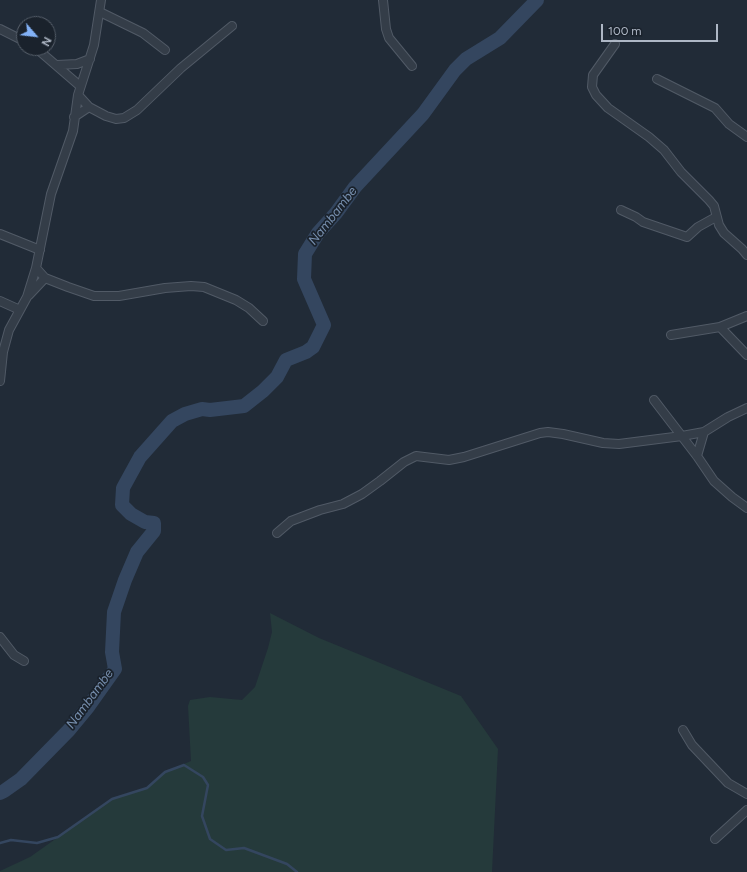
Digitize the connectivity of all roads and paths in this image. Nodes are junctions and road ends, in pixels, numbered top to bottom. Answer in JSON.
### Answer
{"nodes":[{"id":1,"x":101,"y":0,"type":"edge"},
{"id":2,"x":384,"y":0,"type":"edge"},
{"id":3,"x":100,"y":12,"type":"junction"},
{"id":4,"x":232,"y":26,"type":"dead end"},
{"id":5,"x":0,"y":30,"type":"edge"},
{"id":6,"x":16,"y":37,"type":"edge"},
{"id":7,"x":614,"y":44,"type":"dead end"},
{"id":8,"x":165,"y":50,"type":"dead end"},
{"id":9,"x":46,"y":56,"type":"edge"},
{"id":10,"x":90,"y":59,"type":"junction"},
{"id":11,"x":57,"y":65,"type":"junction"},
{"id":12,"x":412,"y":66,"type":"dead end"},
{"id":13,"x":657,"y":79,"type":"dead end"},
{"id":14,"x":80,"y":86,"type":"junction"},
{"id":15,"x":78,"y":95,"type":"junction"},
{"id":16,"x":89,"y":107,"type":"junction"},
{"id":17,"x":74,"y":117,"type":"junction"},
{"id":18,"x":747,"y":137,"type":"edge"},
{"id":19,"x":621,"y":210,"type":"dead end"},
{"id":20,"x":716,"y":217,"type":"junction"},
{"id":21,"x":0,"y":234,"type":"edge"},
{"id":22,"x":40,"y":250,"type":"junction"},
{"id":23,"x":747,"y":255,"type":"edge"},
{"id":24,"x":36,"y":268,"type":"junction"},
{"id":25,"x":45,"y":278,"type":"junction"},
{"id":26,"x":26,"y":298,"type":"junction"},
{"id":27,"x":4,"y":303,"type":"edge"},
{"id":28,"x":20,"y":310,"type":"junction"},
{"id":29,"x":747,"y":316,"type":"edge"},
{"id":30,"x":263,"y":322,"type":"dead end"},
{"id":31,"x":720,"y":327,"type":"junction"},
{"id":32,"x":671,"y":335,"type":"dead end"},
{"id":33,"x":747,"y":355,"type":"edge"},
{"id":34,"x":0,"y":381,"type":"edge"},
{"id":35,"x":654,"y":400,"type":"dead end"},
{"id":36,"x":747,"y":408,"type":"edge"},
{"id":37,"x":704,"y":432,"type":"junction"},
{"id":38,"x":682,"y":436,"type":"junction"},
{"id":39,"x":697,"y":456,"type":"junction"},
{"id":40,"x":747,"y":508,"type":"edge"},
{"id":41,"x":277,"y":533,"type":"dead end"},
{"id":42,"x":0,"y":638,"type":"edge"},
{"id":43,"x":24,"y":661,"type":"dead end"},
{"id":44,"x":683,"y":730,"type":"dead end"},
{"id":45,"x":747,"y":794,"type":"edge"},
{"id":46,"x":747,"y":810,"type":"edge"},
{"id":47,"x":715,"y":839,"type":"dead end"}],
"edges":[{"from":1,"to":3,"type":"street"},
{"from":2,"to":12,"type":"street"},
{"from":3,"to":8,"type":"street"},
{"from":3,"to":10,"type":"street"},
{"from":4,"to":16,"type":"street"},
{"from":5,"to":6,"type":"street"},
{"from":7,"to":20,"type":"street"},
{"from":9,"to":11,"type":"street"},
{"from":10,"to":11,"type":"street"},
{"from":10,"to":14,"type":"street"},
{"from":11,"to":14,"type":"street"},
{"from":13,"to":18,"type":"street"},
{"from":14,"to":15,"type":"street"},
{"from":15,"to":16,"type":"street"},
{"from":15,"to":17,"type":"street"},
{"from":16,"to":17,"type":"street"},
{"from":17,"to":22,"type":"street"},
{"from":19,"to":20,"type":"street"},
{"from":20,"to":23,"type":"street"},
{"from":21,"to":22,"type":"street"},
{"from":22,"to":24,"type":"street"},
{"from":24,"to":25,"type":"street"},
{"from":24,"to":26,"type":"street"},
{"from":25,"to":26,"type":"street"},
{"from":25,"to":30,"type":"street"},
{"from":26,"to":27,"type":"street"},
{"from":26,"to":28,"type":"street"},
{"from":27,"to":28,"type":"street"},
{"from":28,"to":34,"type":"street"},
{"from":29,"to":31,"type":"street"},
{"from":31,"to":32,"type":"street"},
{"from":31,"to":33,"type":"street"},
{"from":35,"to":38,"type":"street"},
{"from":36,"to":37,"type":"street"},
{"from":37,"to":38,"type":"street"},
{"from":37,"to":39,"type":"street"},
{"from":38,"to":39,"type":"street"},
{"from":38,"to":41,"type":"street"},
{"from":39,"to":40,"type":"street"},
{"from":42,"to":43,"type":"street"},
{"from":44,"to":45,"type":"street"},
{"from":46,"to":47,"type":"street"}]}
